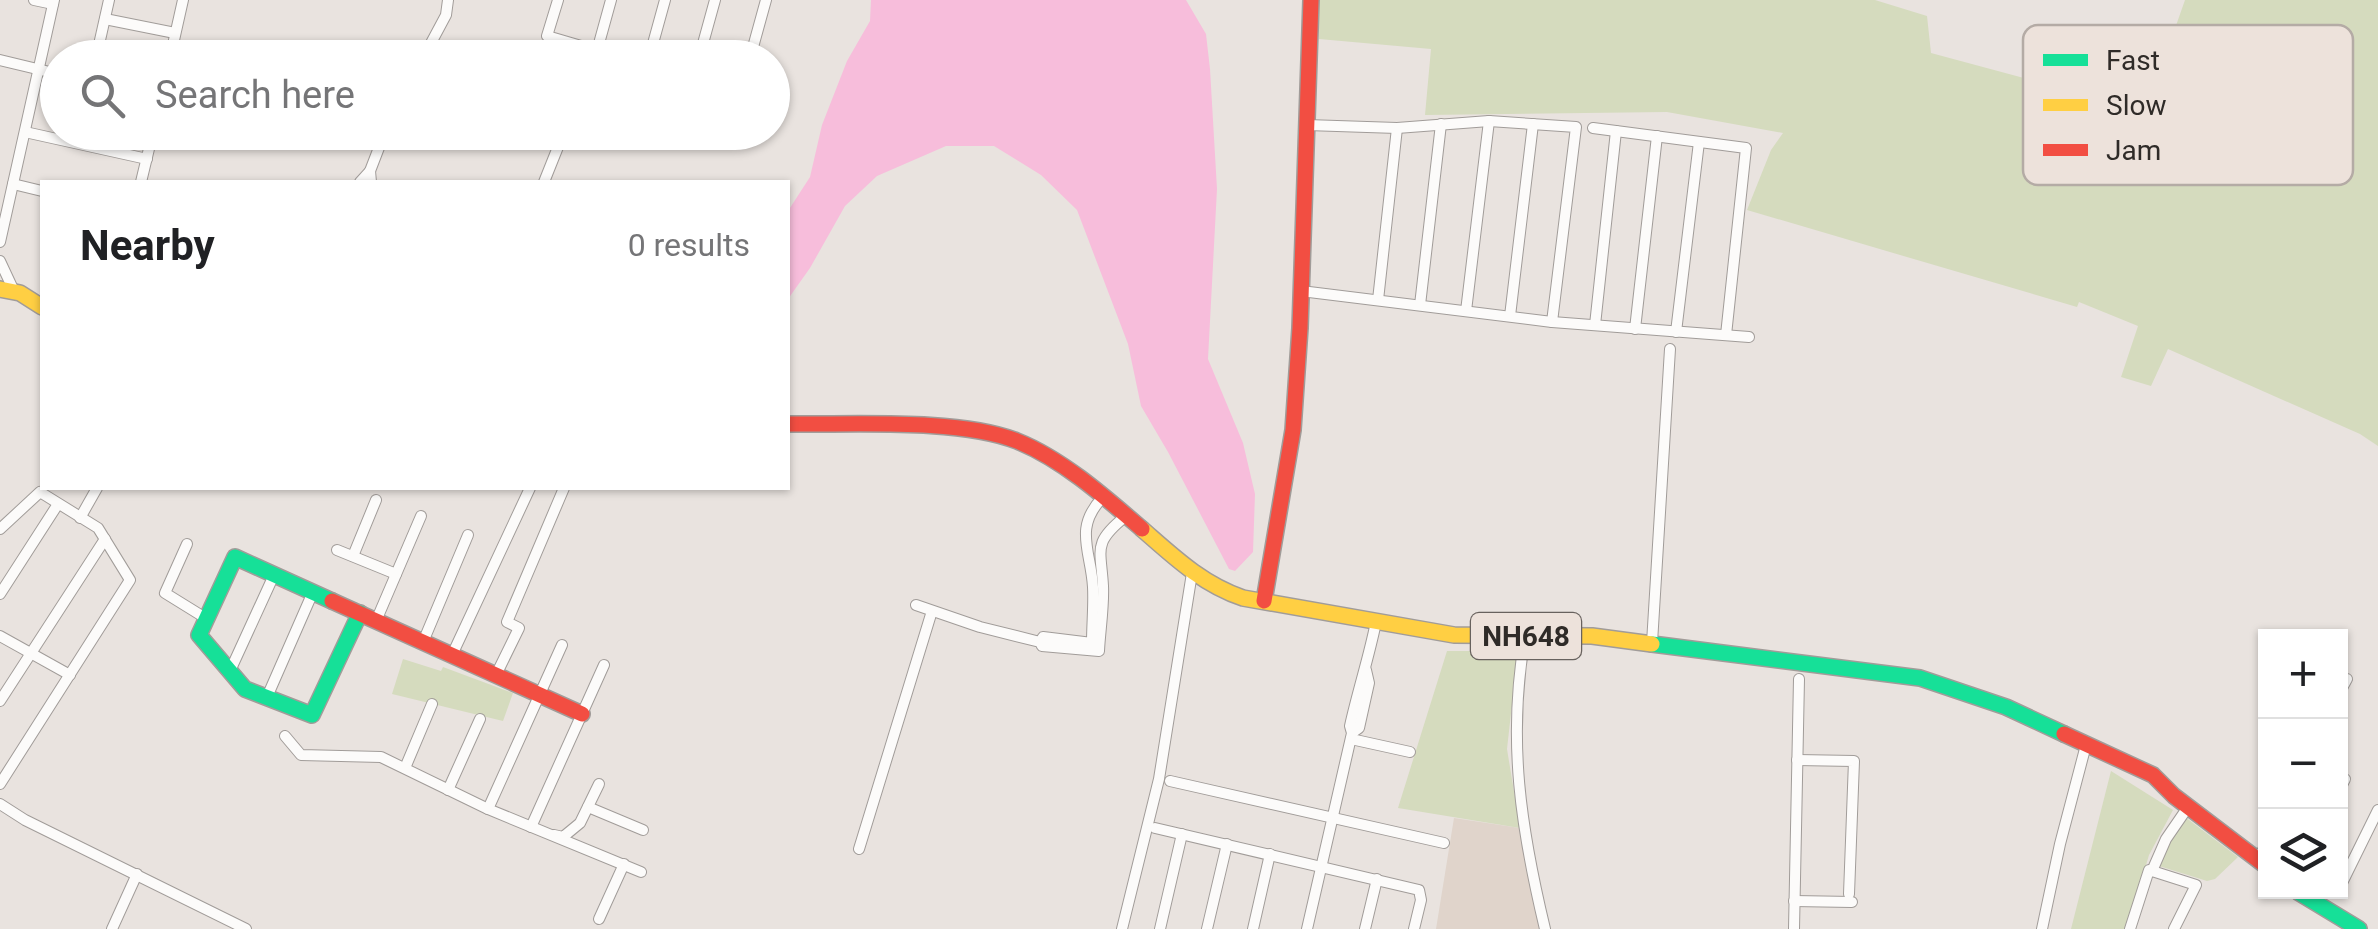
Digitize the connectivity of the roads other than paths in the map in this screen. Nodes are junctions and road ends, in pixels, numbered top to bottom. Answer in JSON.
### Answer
{"nodes":[{"id":1,"x":34,"y":0,"type":"edge"},
{"id":2,"x":109,"y":0,"type":"edge"},
{"id":3,"x":183,"y":0,"type":"edge"},
{"id":4,"x":448,"y":0,"type":"edge"},
{"id":5,"x":558,"y":0,"type":"edge"},
{"id":6,"x":611,"y":0,"type":"edge"},
{"id":7,"x":664,"y":0,"type":"edge"},
{"id":8,"x":715,"y":0,"type":"edge"},
{"id":9,"x":766,"y":0,"type":"edge"},
{"id":10,"x":1310,"y":0,"type":"edge"},
{"id":11,"x":54,"y":2,"type":"edge"},
{"id":12,"x":105,"y":19,"type":"junction"},
{"id":13,"x":176,"y":34,"type":"junction"},
{"id":14,"x":45,"y":40,"type":"edge"},
{"id":15,"x":100,"y":40,"type":"edge"},
{"id":16,"x":174,"y":40,"type":"edge"},
{"id":17,"x":433,"y":40,"type":"edge"},
{"id":18,"x":558,"y":40,"type":"edge"},
{"id":19,"x":600,"y":40,"type":"edge"},
{"id":20,"x":654,"y":40,"type":"edge"},
{"id":21,"x":705,"y":40,"type":"edge"},
{"id":22,"x":755,"y":40,"type":"edge"},
{"id":23,"x":0,"y":60,"type":"edge"},
{"id":24,"x":40,"y":62,"type":"edge"},
{"id":25,"x":38,"y":70,"type":"junction"},
{"id":26,"x":1489,"y":121,"type":"junction"},
{"id":27,"x":1441,"y":124,"type":"junction"},
{"id":28,"x":1533,"y":124,"type":"junction"},
{"id":29,"x":1306,"y":126,"type":"junction"},
{"id":30,"x":1397,"y":128,"type":"junction"},
{"id":31,"x":1593,"y":128,"type":"dead end"},
{"id":32,"x":1616,"y":131,"type":"junction"},
{"id":33,"x":25,"y":132,"type":"junction"},
{"id":34,"x":40,"y":135,"type":"edge"},
{"id":35,"x":1657,"y":136,"type":"junction"},
{"id":36,"x":1699,"y":142,"type":"junction"},
{"id":37,"x":106,"y":150,"type":"edge"},
{"id":38,"x":148,"y":150,"type":"edge"},
{"id":39,"x":380,"y":150,"type":"edge"},
{"id":40,"x":557,"y":150,"type":"edge"},
{"id":41,"x":146,"y":159,"type":"junction"},
{"id":42,"x":371,"y":177,"type":"edge"},
{"id":43,"x":141,"y":180,"type":"edge"},
{"id":44,"x":545,"y":180,"type":"edge"},
{"id":45,"x":13,"y":184,"type":"junction"},
{"id":46,"x":40,"y":191,"type":"edge"},
{"id":47,"x":0,"y":242,"type":"edge"},
{"id":48,"x":0,"y":261,"type":"edge"},
{"id":49,"x":7,"y":290,"type":"edge"},
{"id":50,"x":1302,"y":292,"type":"junction"},
{"id":51,"x":1378,"y":300,"type":"junction"},
{"id":52,"x":1420,"y":305,"type":"junction"},
{"id":53,"x":40,"y":307,"type":"edge"},
{"id":54,"x":1466,"y":311,"type":"junction"},
{"id":55,"x":1510,"y":316,"type":"junction"},
{"id":56,"x":1552,"y":322,"type":"junction"},
{"id":57,"x":1594,"y":325,"type":"junction"},
{"id":58,"x":1635,"y":329,"type":"junction"},
{"id":59,"x":1676,"y":332,"type":"junction"},
{"id":60,"x":1726,"y":335,"type":"junction"},
{"id":61,"x":1749,"y":336,"type":"dead end"},
{"id":62,"x":1670,"y":349,"type":"dead end"},
{"id":63,"x":790,"y":424,"type":"edge"},
{"id":64,"x":97,"y":490,"type":"edge"},
{"id":65,"x":529,"y":490,"type":"edge"},
{"id":66,"x":563,"y":490,"type":"edge"},
{"id":67,"x":1104,"y":496,"type":"junction"},
{"id":68,"x":376,"y":500,"type":"dead end"},
{"id":69,"x":58,"y":504,"type":"junction"},
{"id":70,"x":1126,"y":515,"type":"junction"},
{"id":71,"x":421,"y":516,"type":"dead end"},
{"id":72,"x":80,"y":518,"type":"junction"},
{"id":73,"x":0,"y":528,"type":"edge"},
{"id":74,"x":468,"y":535,"type":"dead end"},
{"id":75,"x":104,"y":540,"type":"junction"},
{"id":76,"x":187,"y":544,"type":"dead end"},
{"id":77,"x":338,"y":550,"type":"dead end"},
{"id":78,"x":353,"y":556,"type":"junction"},
{"id":79,"x":1192,"y":573,"type":"junction"},
{"id":80,"x":396,"y":574,"type":"junction"},
{"id":81,"x":274,"y":575,"type":"junction"},
{"id":82,"x":312,"y":592,"type":"junction"},
{"id":83,"x":0,"y":594,"type":"edge"},
{"id":84,"x":1264,"y":602,"type":"junction"},
{"id":85,"x":916,"y":605,"type":"dead end"},
{"id":86,"x":932,"y":610,"type":"junction"},
{"id":87,"x":360,"y":613,"type":"junction"},
{"id":88,"x":207,"y":619,"type":"junction"},
{"id":89,"x":376,"y":620,"type":"junction"},
{"id":90,"x":1376,"y":622,"type":"junction"},
{"id":91,"x":0,"y":636,"type":"edge"},
{"id":92,"x":1525,"y":636,"type":"junction"},
{"id":93,"x":422,"y":642,"type":"junction"},
{"id":94,"x":1040,"y":642,"type":"junction"},
{"id":95,"x":562,"y":644,"type":"dead end"},
{"id":96,"x":1652,"y":644,"type":"junction"},
{"id":97,"x":31,"y":653,"type":"junction"},
{"id":98,"x":452,"y":655,"type":"junction"},
{"id":99,"x":604,"y":664,"type":"dead end"},
{"id":100,"x":230,"y":670,"type":"junction"},
{"id":101,"x":70,"y":674,"type":"junction"},
{"id":102,"x":496,"y":675,"type":"junction"},
{"id":103,"x":1799,"y":679,"type":"dead end"},
{"id":104,"x":538,"y":694,"type":"junction"},
{"id":105,"x":268,"y":698,"type":"junction"},
{"id":106,"x":0,"y":701,"type":"edge"},
{"id":107,"x":432,"y":704,"type":"dead end"},
{"id":108,"x":582,"y":714,"type":"junction"},
{"id":109,"x":480,"y":719,"type":"dead end"},
{"id":110,"x":286,"y":736,"type":"dead end"},
{"id":111,"x":1351,"y":736,"type":"junction"},
{"id":112,"x":2087,"y":744,"type":"junction"},
{"id":113,"x":1410,"y":752,"type":"dead end"},
{"id":114,"x":1797,"y":760,"type":"junction"},
{"id":115,"x":5,"y":765,"type":"edge"},
{"id":116,"x":405,"y":768,"type":"junction"},
{"id":117,"x":1170,"y":781,"type":"dead end"},
{"id":118,"x":0,"y":784,"type":"edge"},
{"id":119,"x":599,"y":784,"type":"dead end"},
{"id":120,"x":448,"y":790,"type":"junction"},
{"id":121,"x":0,"y":804,"type":"edge"},
{"id":122,"x":588,"y":807,"type":"junction"},
{"id":123,"x":2188,"y":807,"type":"junction"},
{"id":124,"x":488,"y":809,"type":"junction"},
{"id":125,"x":2378,"y":810,"type":"edge"},
{"id":126,"x":1332,"y":819,"type":"junction"},
{"id":127,"x":531,"y":827,"type":"junction"},
{"id":128,"x":1155,"y":828,"type":"dead end"},
{"id":129,"x":643,"y":830,"type":"dead end"},
{"id":130,"x":550,"y":834,"type":"junction"},
{"id":131,"x":1182,"y":834,"type":"junction"},
{"id":132,"x":1444,"y":843,"type":"dead end"},
{"id":133,"x":1227,"y":844,"type":"junction"},
{"id":134,"x":859,"y":849,"type":"dead end"},
{"id":135,"x":2258,"y":853,"type":"edge"},
{"id":136,"x":1270,"y":854,"type":"junction"},
{"id":137,"x":624,"y":864,"type":"junction"},
{"id":138,"x":1321,"y":866,"type":"junction"},
{"id":139,"x":2152,"y":871,"type":"junction"},
{"id":140,"x":642,"y":872,"type":"dead end"},
{"id":141,"x":2348,"y":872,"type":"edge"},
{"id":142,"x":137,"y":874,"type":"junction"},
{"id":143,"x":1377,"y":879,"type":"junction"},
{"id":144,"x":2308,"y":899,"type":"edge"},
{"id":145,"x":2335,"y":899,"type":"edge"},
{"id":146,"x":1794,"y":901,"type":"junction"},
{"id":147,"x":2328,"y":913,"type":"junction"},
{"id":148,"x":599,"y":920,"type":"dead end"},
{"id":149,"x":112,"y":929,"type":"edge"},
{"id":150,"x":246,"y":929,"type":"edge"},
{"id":151,"x":1122,"y":929,"type":"edge"},
{"id":152,"x":1160,"y":929,"type":"edge"},
{"id":153,"x":1206,"y":929,"type":"edge"},
{"id":154,"x":1253,"y":929,"type":"edge"},
{"id":155,"x":1307,"y":929,"type":"edge"},
{"id":156,"x":1366,"y":929,"type":"edge"},
{"id":157,"x":1414,"y":929,"type":"edge"},
{"id":158,"x":1546,"y":929,"type":"edge"},
{"id":159,"x":1794,"y":929,"type":"edge"},
{"id":160,"x":2042,"y":929,"type":"edge"},
{"id":161,"x":2130,"y":929,"type":"edge"},
{"id":162,"x":2174,"y":929,"type":"edge"},
{"id":163,"x":2359,"y":929,"type":"edge"}],
"edges":[{"from":1,"to":11,"type":"street"},
{"from":2,"to":12,"type":"street"},
{"from":3,"to":13,"type":"street"},
{"from":4,"to":17,"type":"street"},
{"from":5,"to":18,"type":"street"},
{"from":6,"to":19,"type":"street"},
{"from":7,"to":20,"type":"street"},
{"from":8,"to":21,"type":"street"},
{"from":9,"to":22,"type":"street"},
{"from":10,"to":29,"type":"main road"},
{"from":11,"to":14,"type":"street"},
{"from":12,"to":13,"type":"street"},
{"from":12,"to":15,"type":"street"},
{"from":13,"to":16,"type":"street"},
{"from":23,"to":25,"type":"street"},
{"from":24,"to":25,"type":"street"},
{"from":25,"to":33,"type":"street"},
{"from":26,"to":27,"type":"street"},
{"from":26,"to":28,"type":"street"},
{"from":26,"to":54,"type":"street"},
{"from":27,"to":30,"type":"street"},
{"from":27,"to":52,"type":"street"},
{"from":28,"to":55,"type":"street"},
{"from":28,"to":56,"type":"street"},
{"from":29,"to":30,"type":"street"},
{"from":29,"to":50,"type":"main road"},
{"from":30,"to":51,"type":"street"},
{"from":31,"to":32,"type":"street"},
{"from":32,"to":35,"type":"street"},
{"from":32,"to":57,"type":"street"},
{"from":33,"to":34,"type":"street"},
{"from":33,"to":45,"type":"street"},
{"from":35,"to":36,"type":"street"},
{"from":35,"to":58,"type":"street"},
{"from":36,"to":59,"type":"street"},
{"from":36,"to":60,"type":"street"},
{"from":37,"to":41,"type":"street"},
{"from":38,"to":41,"type":"street"},
{"from":39,"to":42,"type":"street"},
{"from":40,"to":44,"type":"street"},
{"from":41,"to":43,"type":"street"},
{"from":45,"to":46,"type":"street"},
{"from":45,"to":47,"type":"street"},
{"from":48,"to":49,"type":"street"},
{"from":49,"to":53,"type":"main road"},
{"from":50,"to":51,"type":"street"},
{"from":50,"to":84,"type":"main road"},
{"from":51,"to":52,"type":"street"},
{"from":52,"to":54,"type":"street"},
{"from":54,"to":55,"type":"street"},
{"from":55,"to":56,"type":"street"},
{"from":56,"to":57,"type":"street"},
{"from":57,"to":58,"type":"street"},
{"from":58,"to":59,"type":"street"},
{"from":59,"to":60,"type":"street"},
{"from":60,"to":61,"type":"street"},
{"from":62,"to":96,"type":"street"},
{"from":63,"to":67,"type":"main road","number":"NH648"},
{"from":64,"to":72,"type":"street"},
{"from":65,"to":98,"type":"street"},
{"from":66,"to":102,"type":"street"},
{"from":67,"to":70,"type":"main road","number":"NH648"},
{"from":67,"to":94,"type":"street"},
{"from":68,"to":78,"type":"street"},
{"from":69,"to":72,"type":"street"},
{"from":69,"to":73,"type":"street"},
{"from":69,"to":83,"type":"street"},
{"from":70,"to":79,"type":"main road","number":"NH648"},
{"from":70,"to":94,"type":"street"},
{"from":71,"to":80,"type":"street"},
{"from":72,"to":75,"type":"street"},
{"from":74,"to":93,"type":"street"},
{"from":75,"to":97,"type":"street"},
{"from":75,"to":101,"type":"street"},
{"from":76,"to":88,"type":"street"},
{"from":77,"to":78,"type":"street"},
{"from":78,"to":80,"type":"street"},
{"from":79,"to":84,"type":"main road","number":"NH648"},
{"from":79,"to":151,"type":"street"},
{"from":80,"to":89,"type":"street"},
{"from":81,"to":82,"type":"main road"},
{"from":81,"to":88,"type":"main road"},
{"from":81,"to":100,"type":"street"},
{"from":82,"to":87,"type":"main road"},
{"from":82,"to":105,"type":"street"},
{"from":84,"to":90,"type":"main road","number":"NH648"},
{"from":85,"to":86,"type":"street"},
{"from":86,"to":94,"type":"street"},
{"from":86,"to":134,"type":"street"},
{"from":87,"to":89,"type":"main road"},
{"from":87,"to":105,"type":"main road"},
{"from":88,"to":100,"type":"main road"},
{"from":89,"to":93,"type":"main road"},
{"from":90,"to":92,"type":"main road","number":"NH648"},
{"from":90,"to":111,"type":"street"},
{"from":91,"to":97,"type":"street"},
{"from":92,"to":96,"type":"main road","number":"NH648"},
{"from":92,"to":158,"type":"street"},
{"from":93,"to":98,"type":"main road"},
{"from":95,"to":104,"type":"street"},
{"from":96,"to":112,"type":"main road","number":"NH648"},
{"from":97,"to":101,"type":"street"},
{"from":97,"to":106,"type":"street"},
{"from":98,"to":102,"type":"main road"},
{"from":99,"to":108,"type":"street"},
{"from":100,"to":105,"type":"main road"},
{"from":101,"to":115,"type":"street"},
{"from":102,"to":104,"type":"main road"},
{"from":103,"to":114,"type":"street"},
{"from":104,"to":108,"type":"main road"},
{"from":104,"to":124,"type":"street"},
{"from":107,"to":116,"type":"street"},
{"from":108,"to":127,"type":"street"},
{"from":109,"to":120,"type":"street"},
{"from":110,"to":116,"type":"street"},
{"from":111,"to":113,"type":"street"},
{"from":111,"to":126,"type":"street"},
{"from":112,"to":123,"type":"main road","number":"NH648"},
{"from":112,"to":160,"type":"street"},
{"from":114,"to":146,"type":"street"},
{"from":114,"to":146,"type":"street"},
{"from":115,"to":118,"type":"street"},
{"from":116,"to":120,"type":"street"},
{"from":117,"to":126,"type":"street"},
{"from":119,"to":122,"type":"street"},
{"from":120,"to":124,"type":"street"},
{"from":121,"to":142,"type":"street"},
{"from":122,"to":129,"type":"street"},
{"from":122,"to":130,"type":"street"},
{"from":123,"to":135,"type":"main road","number":"NH648"},
{"from":123,"to":139,"type":"street"},
{"from":124,"to":127,"type":"street"},
{"from":125,"to":141,"type":"street"},
{"from":126,"to":132,"type":"street"},
{"from":126,"to":138,"type":"street"},
{"from":127,"to":130,"type":"street"},
{"from":128,"to":131,"type":"street"},
{"from":130,"to":137,"type":"street"},
{"from":131,"to":133,"type":"street"},
{"from":131,"to":152,"type":"street"},
{"from":133,"to":136,"type":"street"},
{"from":133,"to":153,"type":"street"},
{"from":136,"to":138,"type":"street"},
{"from":136,"to":154,"type":"street"},
{"from":137,"to":140,"type":"street"},
{"from":137,"to":148,"type":"street"},
{"from":138,"to":143,"type":"street"},
{"from":138,"to":155,"type":"street"},
{"from":139,"to":161,"type":"street"},
{"from":139,"to":162,"type":"street"},
{"from":142,"to":149,"type":"street"},
{"from":142,"to":150,"type":"street"},
{"from":143,"to":156,"type":"street"},
{"from":143,"to":157,"type":"street"},
{"from":144,"to":147,"type":"main road"},
{"from":145,"to":147,"type":"street"},
{"from":146,"to":159,"type":"street"},
{"from":147,"to":163,"type":"main road"}]}
